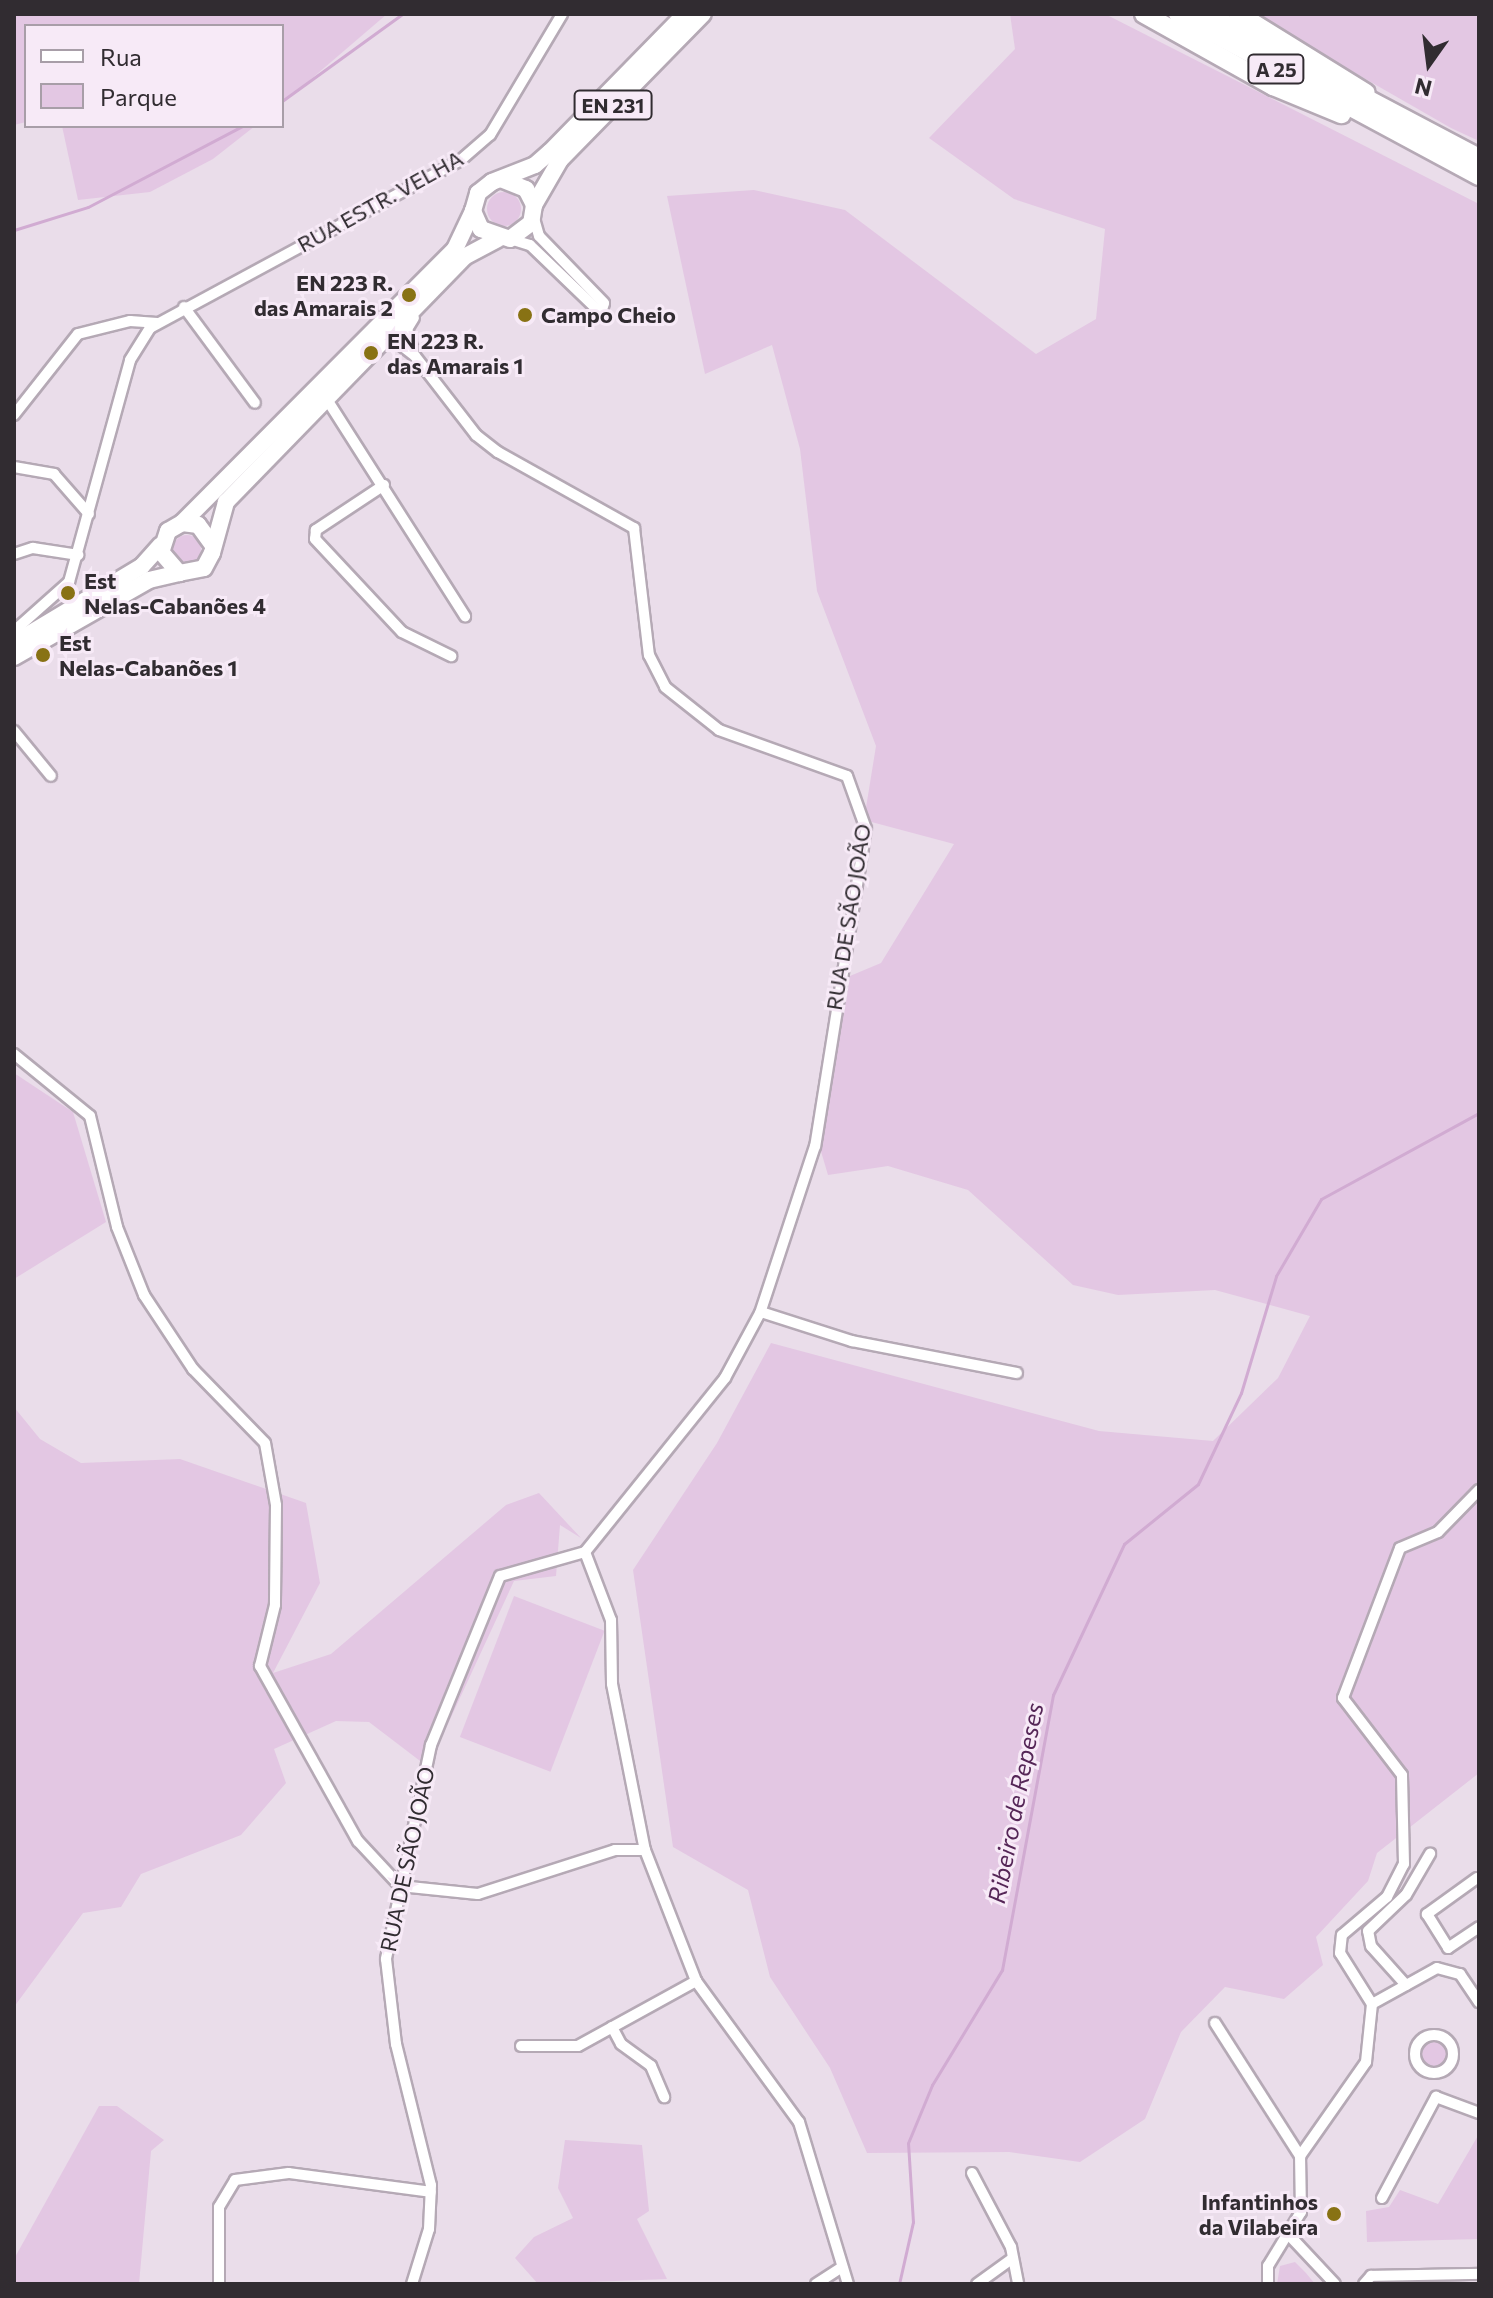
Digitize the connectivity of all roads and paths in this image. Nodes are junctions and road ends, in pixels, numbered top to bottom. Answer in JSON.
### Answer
{"nodes":[{"id":1,"x":562,"y":14,"type":"edge"},
{"id":2,"x":685,"y":14,"type":"edge"},
{"id":3,"x":703,"y":14,"type":"edge"},
{"id":4,"x":1144,"y":14,"type":"edge"},
{"id":5,"x":1178,"y":14,"type":"edge"},
{"id":6,"x":1206,"y":14,"type":"edge"},
{"id":7,"x":1238,"y":14,"type":"edge"},
{"id":8,"x":1392,"y":115,"type":"junction"},
{"id":9,"x":1374,"y":124,"type":"junction"},
{"id":10,"x":1479,"y":158,"type":"edge"},
{"id":11,"x":1479,"y":176,"type":"edge"},
{"id":12,"x":501,"y":179,"type":"junction"},
{"id":13,"x":534,"y":210,"type":"junction"},
{"id":14,"x":473,"y":211,"type":"junction"},
{"id":15,"x":504,"y":239,"type":"junction"},
{"id":16,"x":422,"y":300,"type":"junction"},
{"id":17,"x":184,"y":307,"type":"junction"},
{"id":18,"x":157,"y":323,"type":"junction"},
{"id":19,"x":381,"y":343,"type":"junction"},
{"id":20,"x":415,"y":356,"type":"junction"},
{"id":21,"x":326,"y":398,"type":"junction"},
{"id":22,"x":255,"y":403,"type":"dead end"},
{"id":23,"x":14,"y":415,"type":"edge"},
{"id":24,"x":14,"y":467,"type":"edge"},
{"id":25,"x":384,"y":485,"type":"junction"},
{"id":26,"x":89,"y":514,"type":"junction"},
{"id":27,"x":182,"y":523,"type":"junction"},
{"id":28,"x":212,"y":544,"type":"junction"},
{"id":29,"x":161,"y":545,"type":"junction"},
{"id":30,"x":14,"y":554,"type":"edge"},
{"id":31,"x":78,"y":555,"type":"junction"},
{"id":32,"x":179,"y":573,"type":"junction"},
{"id":33,"x":465,"y":616,"type":"dead end"},
{"id":34,"x":14,"y":631,"type":"edge"},
{"id":35,"x":14,"y":643,"type":"edge"},
{"id":36,"x":451,"y":656,"type":"dead end"},
{"id":37,"x":14,"y":657,"type":"edge"},
{"id":38,"x":14,"y":731,"type":"edge"},
{"id":39,"x":51,"y":776,"type":"dead end"},
{"id":40,"x":14,"y":1054,"type":"edge"},
{"id":41,"x":761,"y":1312,"type":"junction"},
{"id":42,"x":1017,"y":1373,"type":"dead end"},
{"id":43,"x":1479,"y":1490,"type":"edge"},
{"id":44,"x":585,"y":1552,"type":"junction"},
{"id":45,"x":645,"y":1850,"type":"junction"},
{"id":46,"x":1430,"y":1854,"type":"dead end"},
{"id":47,"x":1477,"y":1878,"type":"edge"},
{"id":48,"x":400,"y":1886,"type":"junction"},
{"id":49,"x":1479,"y":1927,"type":"edge"},
{"id":50,"x":696,"y":1981,"type":"junction"},
{"id":51,"x":1406,"y":1985,"type":"junction"},
{"id":52,"x":1479,"y":2002,"type":"edge"},
{"id":53,"x":1372,"y":2004,"type":"junction"},
{"id":54,"x":1215,"y":2023,"type":"dead end"},
{"id":55,"x":612,"y":2027,"type":"junction"},
{"id":56,"x":521,"y":2046,"type":"dead end"},
{"id":57,"x":1451,"y":2064,"type":"junction"},
{"id":58,"x":1433,"y":2072,"type":"junction"},
{"id":59,"x":664,"y":2097,"type":"dead end"},
{"id":60,"x":1436,"y":2097,"type":"junction"},
{"id":61,"x":1454,"y":2099,"type":"junction"},
{"id":62,"x":1479,"y":2113,"type":"edge"},
{"id":63,"x":1300,"y":2156,"type":"junction"},
{"id":64,"x":972,"y":2173,"type":"dead end"},
{"id":65,"x":431,"y":2192,"type":"junction"},
{"id":66,"x":1382,"y":2198,"type":"dead end"},
{"id":67,"x":1289,"y":2235,"type":"junction"},
{"id":68,"x":1013,"y":2258,"type":"junction"},
{"id":69,"x":841,"y":2268,"type":"junction"},
{"id":70,"x":1479,"y":2274,"type":"edge"},
{"id":71,"x":1380,"y":2280,"type":"edge"},
{"id":72,"x":219,"y":2284,"type":"edge"},
{"id":73,"x":412,"y":2284,"type":"edge"},
{"id":74,"x":816,"y":2284,"type":"edge"},
{"id":75,"x":848,"y":2284,"type":"edge"},
{"id":76,"x":977,"y":2284,"type":"edge"},
{"id":77,"x":1018,"y":2284,"type":"edge"},
{"id":78,"x":1268,"y":2284,"type":"edge"},
{"id":79,"x":1335,"y":2284,"type":"edge"},
{"id":80,"x":1364,"y":2284,"type":"edge"}],
"edges":[{"from":1,"to":17,"type":"street","name":"RUA ESTR. VELHA"},
{"from":2,"to":12,"type":"main road","number":"EN 231"},
{"from":3,"to":13,"type":"main road","number":"EN 231"},
{"from":4,"to":9,"type":"highway"},
{"from":5,"to":9,"type":"highway","number":"A 25"},
{"from":6,"to":8,"type":"highway","number":"A 25"},
{"from":7,"to":8,"type":"highway"},
{"from":8,"to":10,"type":"highway","number":"A 25"},
{"from":9,"to":11,"type":"highway","number":"A 25"},
{"from":12,"to":13,"type":"main road"},
{"from":12,"to":14,"type":"main road","number":"EN 231"},
{"from":13,"to":15,"type":"main road","number":"EN 231"},
{"from":13,"to":15,"type":"street"},
{"from":14,"to":15,"type":"main road"},
{"from":14,"to":27,"type":"main road","number":"EN 231"},
{"from":15,"to":16,"type":"main road","number":"EN 231"},
{"from":16,"to":19,"type":"main road","number":"EN 231"},
{"from":16,"to":20,"type":"street"},
{"from":17,"to":18,"type":"street","name":"RUA ESTR. VELHA"},
{"from":17,"to":22,"type":"street"},
{"from":18,"to":23,"type":"street"},
{"from":18,"to":26,"type":"street","name":"RUA ESTR. VELHA"},
{"from":19,"to":20,"type":"street"},
{"from":19,"to":21,"type":"main road","number":"EN 231"},
{"from":20,"to":41,"type":"street","name":"RUA DE SÃO JOÃO"},
{"from":21,"to":25,"type":"street"},
{"from":21,"to":28,"type":"main road","number":"EN 231"},
{"from":24,"to":26,"type":"street"},
{"from":25,"to":33,"type":"street"},
{"from":25,"to":36,"type":"street"},
{"from":26,"to":31,"type":"street","name":"RUA ESTR. VELHA"},
{"from":27,"to":28,"type":"main road"},
{"from":27,"to":29,"type":"main road","number":"EN 231"},
{"from":28,"to":32,"type":"main road","number":"EN 231"},
{"from":29,"to":32,"type":"main road"},
{"from":29,"to":35,"type":"main road","number":"EN 231"},
{"from":30,"to":31,"type":"street"},
{"from":31,"to":34,"type":"street","name":"RUA ESTR. VELHA"},
{"from":32,"to":37,"type":"main road","number":"EN 231"},
{"from":38,"to":39,"type":"street"},
{"from":40,"to":48,"type":"street"},
{"from":41,"to":42,"type":"street"},
{"from":41,"to":44,"type":"street","name":"RUA DE SÃO JOÃO"},
{"from":43,"to":53,"type":"street"},
{"from":44,"to":45,"type":"street"},
{"from":44,"to":48,"type":"street","name":"RUA DE SÃO JOÃO"},
{"from":45,"to":48,"type":"street"},
{"from":45,"to":50,"type":"street"},
{"from":46,"to":51,"type":"street"},
{"from":47,"to":49,"type":"street"},
{"from":48,"to":65,"type":"street","name":"RUA DE SÃO JOÃO"},
{"from":50,"to":55,"type":"street"},
{"from":50,"to":69,"type":"street"},
{"from":51,"to":52,"type":"street"},
{"from":51,"to":53,"type":"street"},
{"from":53,"to":63,"type":"street"},
{"from":54,"to":63,"type":"street"},
{"from":55,"to":56,"type":"street"},
{"from":55,"to":59,"type":"street"},
{"from":57,"to":58,"type":"street"},
{"from":57,"to":58,"type":"street"},
{"from":57,"to":61,"type":"street"},
{"from":58,"to":60,"type":"street"},
{"from":60,"to":61,"type":"street"},
{"from":60,"to":66,"type":"street"},
{"from":61,"to":62,"type":"street"},
{"from":63,"to":67,"type":"street"},
{"from":64,"to":68,"type":"street"},
{"from":65,"to":72,"type":"street"},
{"from":65,"to":73,"type":"street","name":"RUA DE SÃO JOÃO"},
{"from":67,"to":78,"type":"street"},
{"from":67,"to":79,"type":"street"},
{"from":68,"to":76,"type":"street"},
{"from":68,"to":77,"type":"street"},
{"from":69,"to":74,"type":"street"},
{"from":69,"to":75,"type":"street"},
{"from":70,"to":71,"type":"street"},
{"from":71,"to":80,"type":"street"}]}
